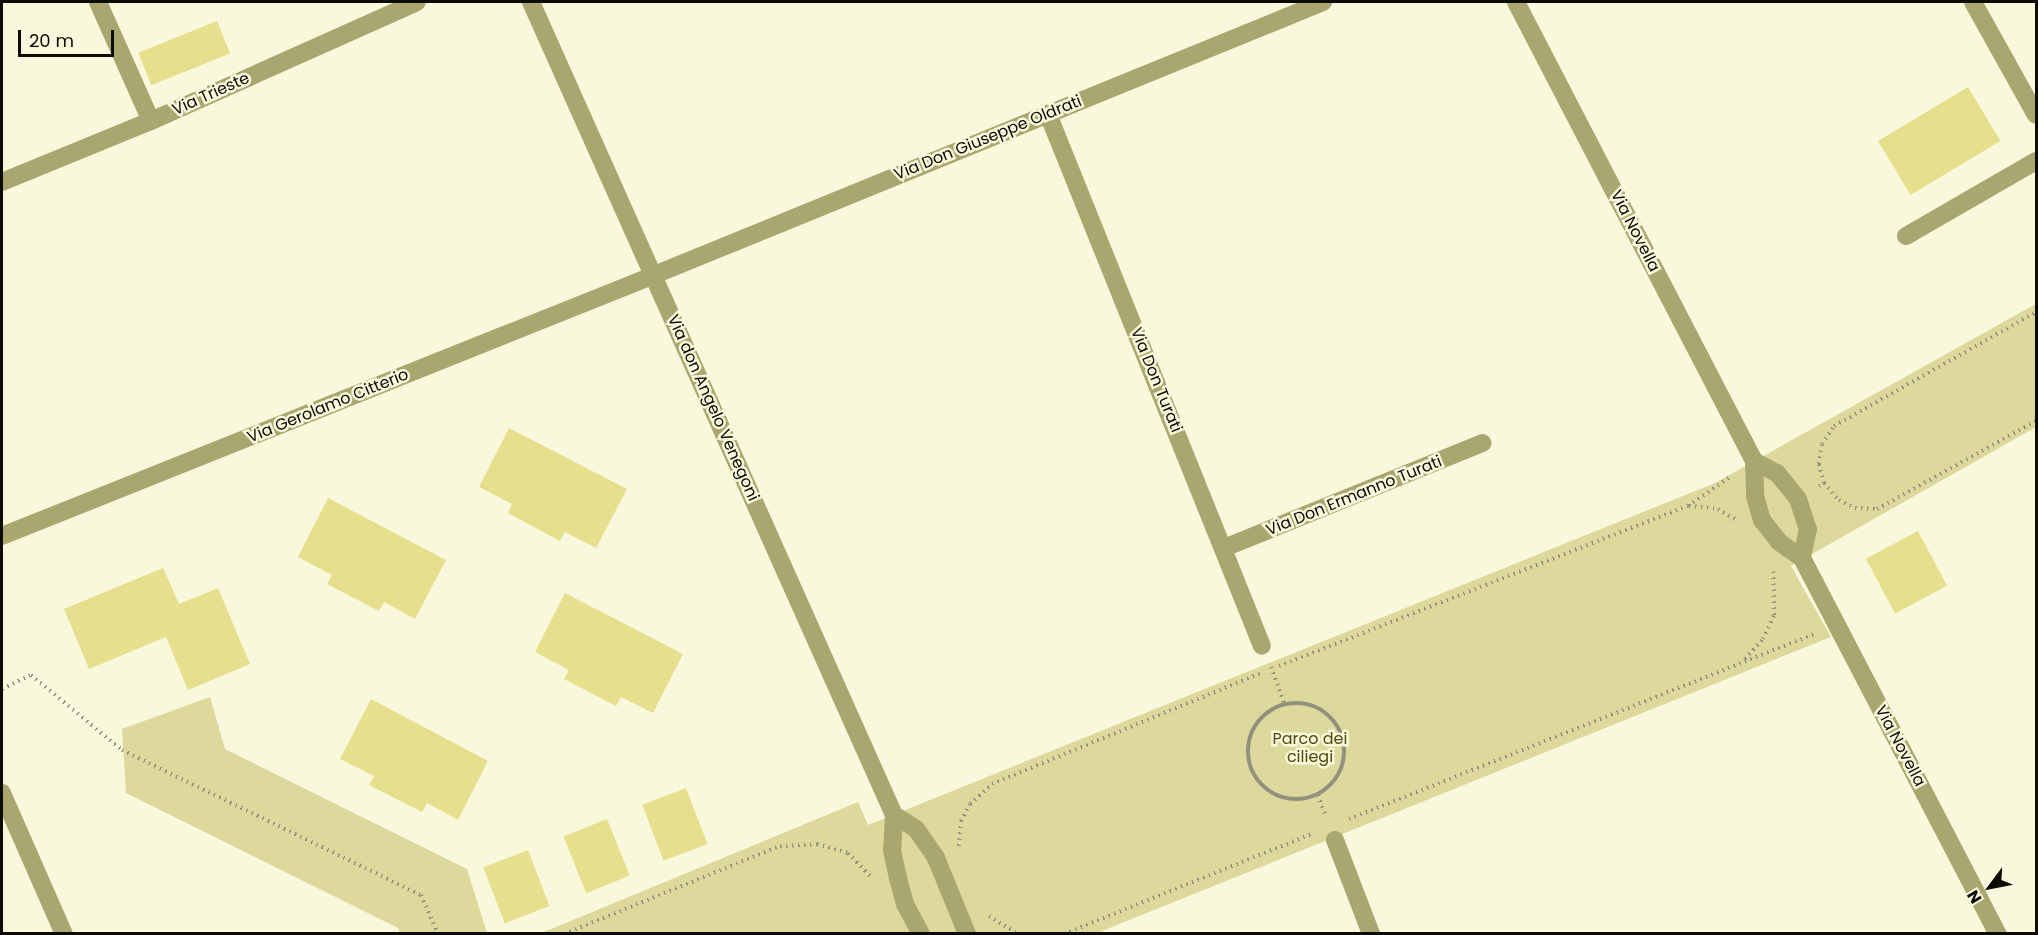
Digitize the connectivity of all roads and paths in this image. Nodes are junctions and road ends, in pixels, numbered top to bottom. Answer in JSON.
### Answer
{"nodes":[{"id":1,"x":98,"y":2,"type":"edge"},
{"id":2,"x":417,"y":2,"type":"edge"},
{"id":3,"x":531,"y":2,"type":"edge"},
{"id":4,"x":1323,"y":2,"type":"edge"},
{"id":5,"x":1516,"y":2,"type":"edge"},
{"id":6,"x":1973,"y":2,"type":"edge"},
{"id":7,"x":1048,"y":114,"type":"junction"},
{"id":8,"x":2037,"y":115,"type":"edge"},
{"id":9,"x":151,"y":121,"type":"junction"},
{"id":10,"x":2037,"y":162,"type":"edge"},
{"id":11,"x":2,"y":182,"type":"edge"},
{"id":12,"x":1906,"y":236,"type":"dead end"},
{"id":13,"x":654,"y":275,"type":"junction"},
{"id":14,"x":2037,"y":312,"type":"edge"},
{"id":15,"x":2037,"y":421,"type":"edge"},
{"id":16,"x":1483,"y":443,"type":"dead end"},
{"id":17,"x":1754,"y":461,"type":"junction"},
{"id":18,"x":1824,"y":483,"type":"junction"},
{"id":19,"x":1798,"y":499,"type":"junction"},
{"id":20,"x":1688,"y":506,"type":"junction"},
{"id":21,"x":1742,"y":524,"type":"dead end"},
{"id":22,"x":2,"y":536,"type":"edge"},
{"id":23,"x":1224,"y":548,"type":"junction"},
{"id":24,"x":1771,"y":557,"type":"dead end"},
{"id":25,"x":1802,"y":558,"type":"junction"},
{"id":26,"x":1838,"y":625,"type":"junction"},
{"id":27,"x":1263,"y":646,"type":"joint"},
{"id":28,"x":1742,"y":662,"type":"junction"},
{"id":29,"x":1271,"y":669,"type":"junction"},
{"id":30,"x":2,"y":689,"type":"edge"},
{"id":31,"x":1284,"y":703,"type":"junction"},
{"id":32,"x":2,"y":793,"type":"edge"},
{"id":33,"x":894,"y":814,"type":"junction"},
{"id":34,"x":1341,"y":822,"type":"dead end"},
{"id":35,"x":1327,"y":836,"type":"joint"},
{"id":36,"x":958,"y":854,"type":"dead end"},
{"id":37,"x":874,"y":882,"type":"dead end"},
{"id":38,"x":981,"y":907,"type":"dead end"},
{"id":39,"x":64,"y":933,"type":"edge"},
{"id":40,"x":438,"y":933,"type":"edge"},
{"id":41,"x":564,"y":933,"type":"edge"},
{"id":42,"x":921,"y":933,"type":"edge"},
{"id":43,"x":967,"y":933,"type":"edge"},
{"id":44,"x":1018,"y":933,"type":"edge"},
{"id":45,"x":1064,"y":933,"type":"edge"},
{"id":46,"x":1371,"y":933,"type":"edge"},
{"id":47,"x":1998,"y":933,"type":"edge"}],
"edges":[{"from":1,"to":9,"type":"street"},
{"from":2,"to":9,"type":"street","name":"Via Trieste"},
{"from":3,"to":13,"type":"street","name":"Via don Angelo Venegoni"},
{"from":4,"to":7,"type":"street","name":"Via Don Giuseppe Oldrati"},
{"from":5,"to":17,"type":"street","name":"Via Novella"},
{"from":6,"to":8,"type":"street"},
{"from":7,"to":13,"type":"street","name":"Via Don Giuseppe Oldrati"},
{"from":7,"to":23,"type":"street","name":"Via Don Turati"},
{"from":9,"to":11,"type":"street","name":"Via Trieste"},
{"from":10,"to":12,"type":"street"},
{"from":13,"to":22,"type":"street","name":"Via Gerolamo Citterio"},
{"from":13,"to":33,"type":"street","name":"Via don Angelo Venegoni"},
{"from":14,"to":18,"type":"path"},
{"from":15,"to":18,"type":"path"},
{"from":16,"to":23,"type":"street","name":"Via Don Ermanno Turati"},
{"from":17,"to":19,"type":"street"},
{"from":17,"to":20,"type":"path"},
{"from":17,"to":25,"type":"street","name":"Via Novella"},
{"from":18,"to":19,"type":"path"},
{"from":19,"to":25,"type":"street"},
{"from":20,"to":21,"type":"path"},
{"from":20,"to":29,"type":"path"},
{"from":23,"to":27,"type":"street","name":"Via Don Turati"},
{"from":24,"to":28,"type":"path"},
{"from":25,"to":26,"type":"street","name":"Via Novella"},
{"from":26,"to":28,"type":"path"},
{"from":26,"to":47,"type":"street","name":"Via Novella"},
{"from":27,"to":29,"type":"path"},
{"from":28,"to":34,"type":"path"},
{"from":29,"to":31,"type":"path"},
{"from":29,"to":36,"type":"path"},
{"from":30,"to":40,"type":"path"},
{"from":31,"to":31,"type":"path"},
{"from":32,"to":39,"type":"street"},
{"from":33,"to":42,"type":"street","name":"Via don Angelo Venegoni"},
{"from":33,"to":43,"type":"street","name":"Via don Angelo Venegoni"},
{"from":35,"to":45,"type":"path"},
{"from":35,"to":46,"type":"street"},
{"from":37,"to":41,"type":"path"},
{"from":38,"to":44,"type":"path"}]}
